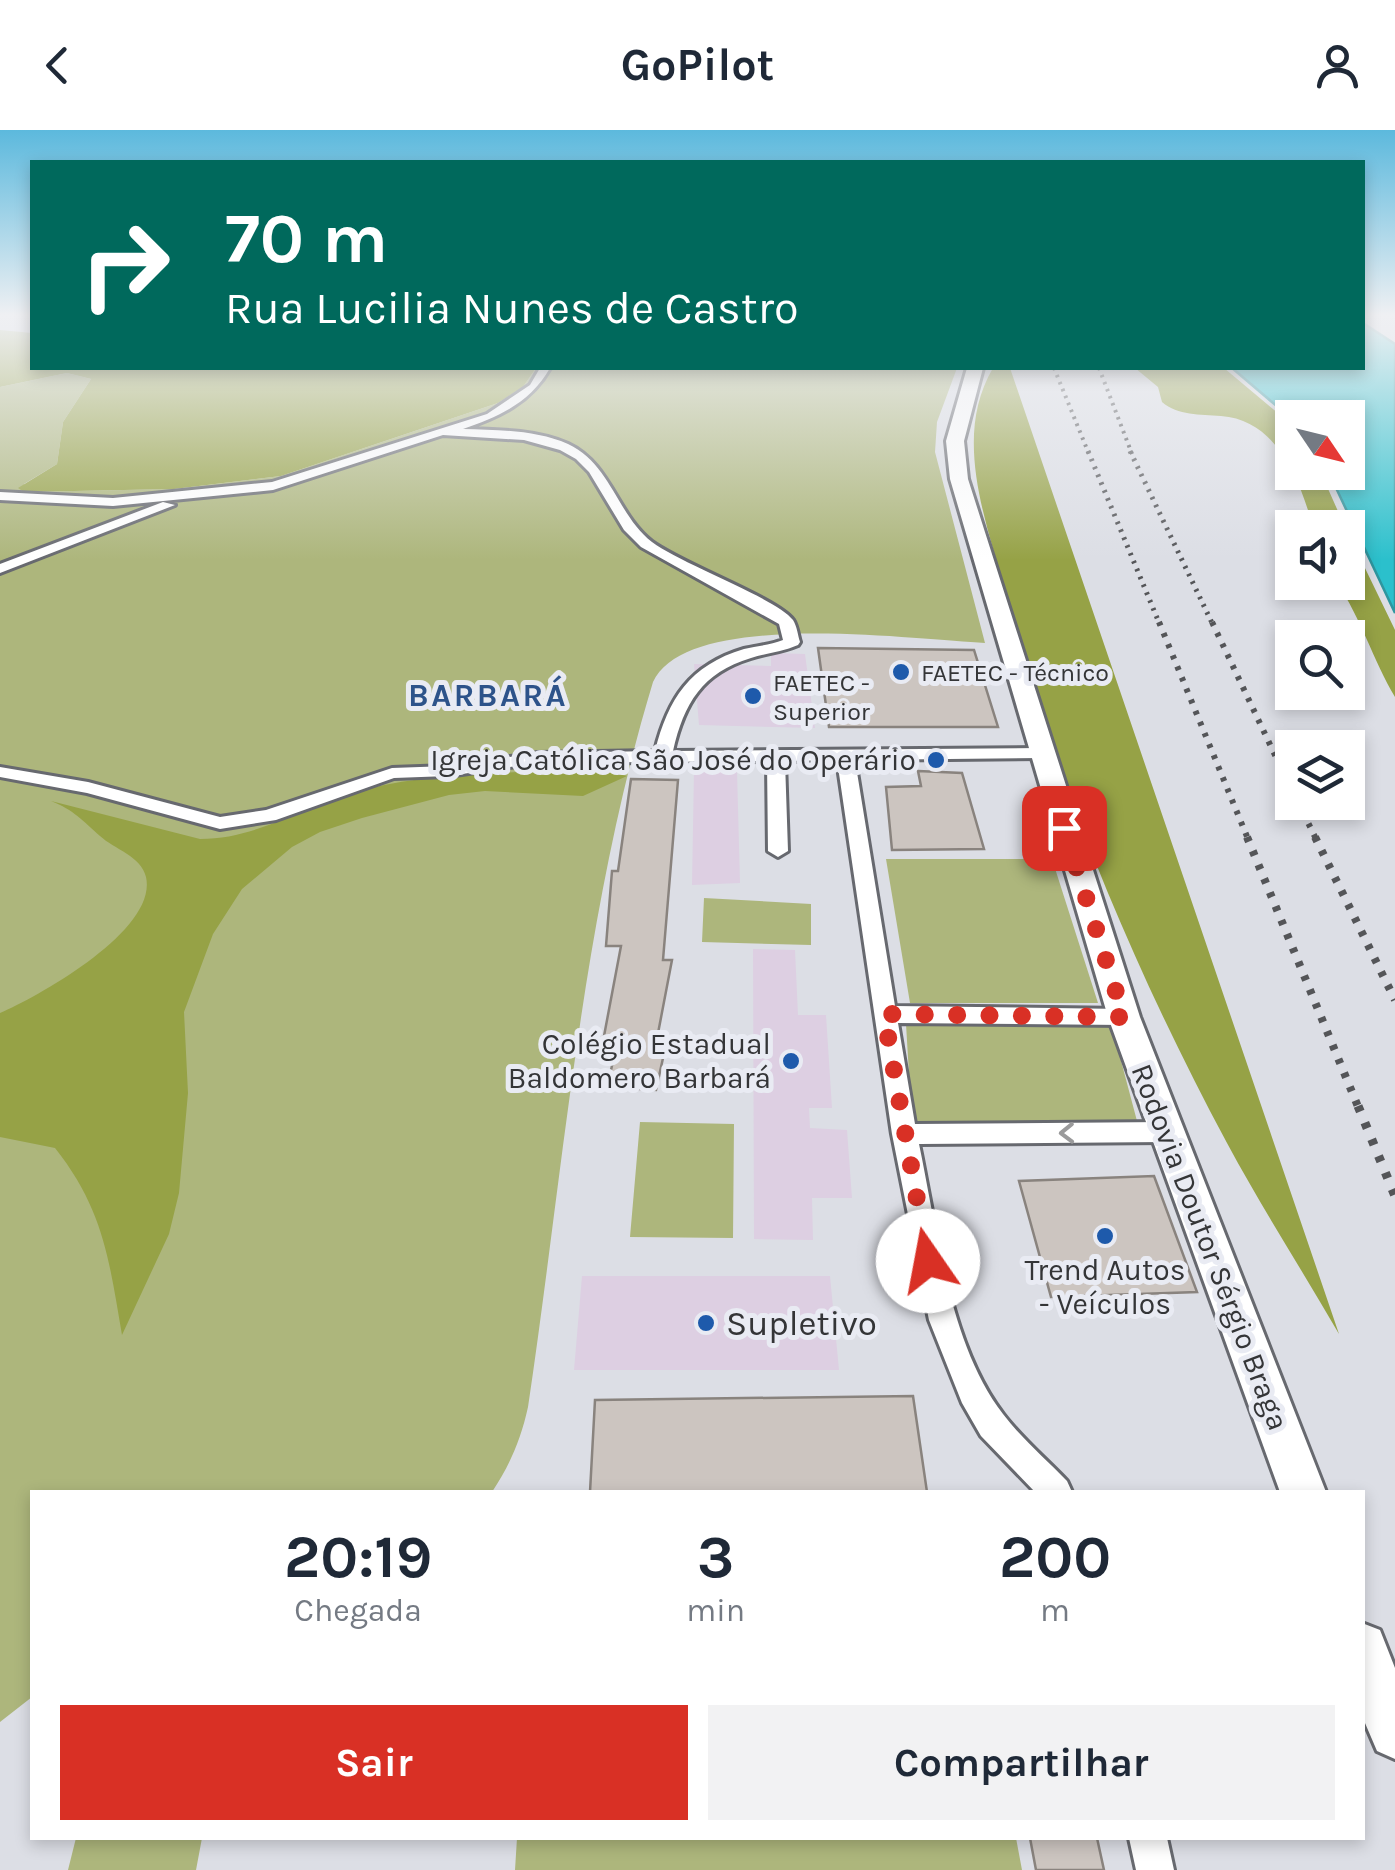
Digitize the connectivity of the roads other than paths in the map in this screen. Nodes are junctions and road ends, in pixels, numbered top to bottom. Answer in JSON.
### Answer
{"nodes":[{"id":1,"x":520,"y":397,"type":"edge"},
{"id":2,"x":968,"y":397,"type":"edge"},
{"id":3,"x":443,"y":432,"type":"junction"},
{"id":4,"x":194,"y":494,"type":"junction"},
{"id":5,"x":0,"y":496,"type":"edge"},
{"id":6,"x":0,"y":569,"type":"edge"},
{"id":7,"x":1040,"y":753,"type":"junction"},
{"id":8,"x":776,"y":754,"type":"junction"},
{"id":9,"x":845,"y":754,"type":"junction"},
{"id":10,"x":653,"y":757,"type":"junction"},
{"id":11,"x":0,"y":772,"type":"edge"},
{"id":12,"x":778,"y":851,"type":"dead end"},
{"id":13,"x":884,"y":1014,"type":"junction"},
{"id":14,"x":1124,"y":1017,"type":"junction"},
{"id":15,"x":1165,"y":1132,"type":"junction"},
{"id":16,"x":904,"y":1134,"type":"junction"},
{"id":17,"x":1054,"y":1490,"type":"edge"},
{"id":18,"x":1302,"y":1490,"type":"edge"},
{"id":19,"x":1365,"y":1656,"type":"edge"},
{"id":20,"x":1395,"y":1732,"type":"edge"},
{"id":21,"x":1148,"y":1840,"type":"edge"},
{"id":22,"x":1155,"y":1870,"type":"edge"}],
"edges":[{"from":1,"to":3,"type":"street"},
{"from":2,"to":7,"type":"main road","name":"Rodovia Doutor Sérgio Braga"},
{"from":3,"to":4,"type":"street"},
{"from":3,"to":10,"type":"street"},
{"from":4,"to":5,"type":"street"},
{"from":4,"to":6,"type":"street"},
{"from":7,"to":9,"type":"street"},
{"from":7,"to":14,"type":"main road","name":"Rodovia Doutor Sérgio Braga"},
{"from":8,"to":9,"type":"street"},
{"from":8,"to":10,"type":"street"},
{"from":8,"to":12,"type":"street"},
{"from":9,"to":13,"type":"street"},
{"from":10,"to":11,"type":"street"},
{"from":13,"to":14,"type":"street"},
{"from":13,"to":16,"type":"street"},
{"from":14,"to":15,"type":"main road","name":"Rodovia Doutor Sérgio Braga"},
{"from":15,"to":16,"type":"street","one_way":true},
{"from":15,"to":18,"type":"main road","name":"Rodovia Doutor Sérgio Braga"},
{"from":16,"to":17,"type":"street"},
{"from":19,"to":20,"type":"main road"},
{"from":21,"to":22,"type":"street"}]}
